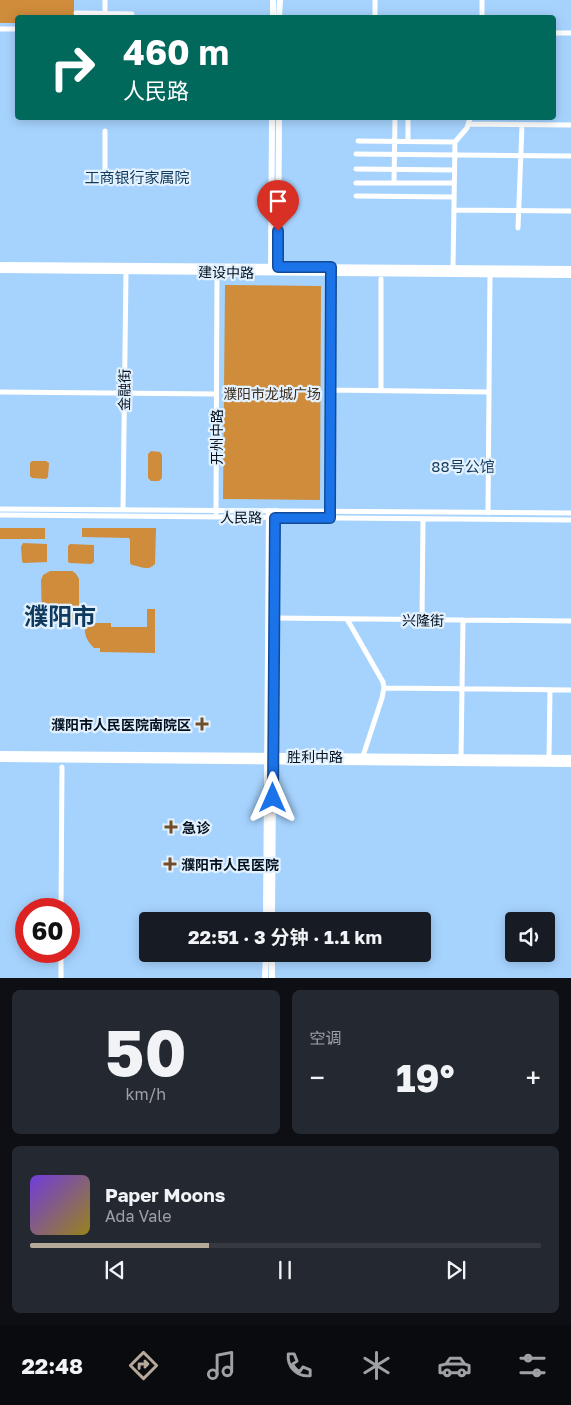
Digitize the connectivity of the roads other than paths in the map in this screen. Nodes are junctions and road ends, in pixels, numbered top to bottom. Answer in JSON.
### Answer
{"nodes":[{"id":1,"x":105,"y":0,"type":"edge"},
{"id":2,"x":273,"y":0,"type":"edge"},
{"id":3,"x":280,"y":0,"type":"edge"},
{"id":4,"x":375,"y":0,"type":"edge"},
{"id":5,"x":482,"y":0,"type":"edge"},
{"id":6,"x":76,"y":13,"type":"dead end"},
{"id":7,"x":132,"y":14,"type":"dead end"},
{"id":8,"x":95,"y":15,"type":"edge"},
{"id":9,"x":105,"y":15,"type":"edge"},
{"id":10,"x":118,"y":15,"type":"edge"},
{"id":11,"x":273,"y":15,"type":"edge"},
{"id":12,"x":279,"y":15,"type":"edge"},
{"id":13,"x":375,"y":15,"type":"edge"},
{"id":14,"x":482,"y":15,"type":"edge"},
{"id":15,"x":0,"y":29,"type":"edge"},
{"id":16,"x":15,"y":29,"type":"edge"},
{"id":17,"x":556,"y":33,"type":"edge"},
{"id":18,"x":571,"y":33,"type":"edge"},
{"id":19,"x":272,"y":120,"type":"edge"},
{"id":20,"x":279,"y":120,"type":"edge"},
{"id":21,"x":395,"y":120,"type":"edge"},
{"id":22,"x":408,"y":120,"type":"edge"},
{"id":23,"x":470,"y":120,"type":"edge"},
{"id":24,"x":469,"y":124,"type":"junction"},
{"id":25,"x":522,"y":124,"type":"junction"},
{"id":26,"x":571,"y":125,"type":"edge"},
{"id":27,"x":105,"y":131,"type":"dead end"},
{"id":28,"x":358,"y":141,"type":"dead end"},
{"id":29,"x":395,"y":141,"type":"junction"},
{"id":30,"x":408,"y":141,"type":"junction"},
{"id":31,"x":455,"y":142,"type":"junction"},
{"id":32,"x":356,"y":154,"type":"dead end"},
{"id":33,"x":394,"y":155,"type":"junction"},
{"id":34,"x":454,"y":156,"type":"junction"},
{"id":35,"x":521,"y":156,"type":"junction"},
{"id":36,"x":571,"y":156,"type":"edge"},
{"id":37,"x":356,"y":169,"type":"dead end"},
{"id":38,"x":394,"y":170,"type":"junction"},
{"id":39,"x":454,"y":170,"type":"junction"},
{"id":40,"x":105,"y":174,"type":"dead end"},
{"id":41,"x":356,"y":183,"type":"dead end"},
{"id":42,"x":394,"y":183,"type":"junction"},
{"id":43,"x":454,"y":183,"type":"junction"},
{"id":44,"x":356,"y":196,"type":"dead end"},
{"id":45,"x":454,"y":197,"type":"junction"},
{"id":46,"x":454,"y":210,"type":"junction"},
{"id":47,"x":519,"y":211,"type":"junction"},
{"id":48,"x":571,"y":211,"type":"edge"},
{"id":49,"x":518,"y":228,"type":"dead end"},
{"id":50,"x":0,"y":265,"type":"edge"},
{"id":51,"x":453,"y":268,"type":"junction"},
{"id":52,"x":217,"y":269,"type":"junction"},
{"id":53,"x":0,"y":270,"type":"edge"},
{"id":54,"x":274,"y":270,"type":"junction"},
{"id":55,"x":331,"y":270,"type":"junction"},
{"id":56,"x":571,"y":270,"type":"edge"},
{"id":57,"x":126,"y":271,"type":"junction"},
{"id":58,"x":490,"y":274,"type":"junction"},
{"id":59,"x":571,"y":275,"type":"edge"},
{"id":60,"x":382,"y":279,"type":"dead end"},
{"id":61,"x":330,"y":390,"type":"junction"},
{"id":62,"x":381,"y":391,"type":"junction"},
{"id":63,"x":0,"y":392,"type":"edge"},
{"id":64,"x":490,"y":392,"type":"junction"},
{"id":65,"x":124,"y":393,"type":"junction"},
{"id":66,"x":216,"y":394,"type":"junction"},
{"id":67,"x":0,"y":509,"type":"edge"},
{"id":68,"x":123,"y":510,"type":"junction"},
{"id":69,"x":216,"y":510,"type":"junction"},
{"id":70,"x":330,"y":511,"type":"junction"},
{"id":71,"x":488,"y":513,"type":"junction"},
{"id":72,"x":272,"y":514,"type":"junction"},
{"id":73,"x":571,"y":514,"type":"edge"},
{"id":74,"x":0,"y":515,"type":"edge"},
{"id":75,"x":216,"y":517,"type":"junction"},
{"id":76,"x":330,"y":518,"type":"junction"},
{"id":77,"x":423,"y":519,"type":"junction"},
{"id":78,"x":571,"y":520,"type":"edge"},
{"id":79,"x":275,"y":618,"type":"junction"},
{"id":80,"x":347,"y":618,"type":"junction"},
{"id":81,"x":422,"y":620,"type":"junction"},
{"id":82,"x":462,"y":620,"type":"junction"},
{"id":83,"x":571,"y":622,"type":"edge"},
{"id":84,"x":384,"y":688,"type":"junction"},
{"id":85,"x":462,"y":689,"type":"junction"},
{"id":86,"x":550,"y":690,"type":"junction"},
{"id":87,"x":571,"y":690,"type":"edge"},
{"id":88,"x":0,"y":754,"type":"edge"},
{"id":89,"x":364,"y":756,"type":"junction"},
{"id":90,"x":461,"y":757,"type":"junction"},
{"id":91,"x":549,"y":758,"type":"junction"},
{"id":92,"x":571,"y":758,"type":"edge"},
{"id":93,"x":0,"y":759,"type":"edge"},
{"id":94,"x":271,"y":759,"type":"junction"},
{"id":95,"x":571,"y":764,"type":"edge"},
{"id":96,"x":62,"y":767,"type":"dead end"},
{"id":97,"x":61,"y":898,"type":"edge"},
{"id":98,"x":266,"y":912,"type":"edge"},
{"id":99,"x":272,"y":912,"type":"edge"},
{"id":100,"x":266,"y":962,"type":"edge"},
{"id":101,"x":272,"y":962,"type":"edge"},
{"id":102,"x":61,"y":963,"type":"edge"},
{"id":103,"x":61,"y":978,"type":"edge"},
{"id":104,"x":266,"y":978,"type":"edge"},
{"id":105,"x":272,"y":978,"type":"edge"}],
"edges":[{"from":1,"to":9,"type":"street"},
{"from":2,"to":11,"type":"main road"},
{"from":3,"to":12,"type":"main road"},
{"from":4,"to":13,"type":"street"},
{"from":5,"to":14,"type":"street"},
{"from":6,"to":8,"type":"street"},
{"from":7,"to":10,"type":"street"},
{"from":15,"to":16,"type":"street"},
{"from":17,"to":18,"type":"street"},
{"from":19,"to":54,"type":"main road"},
{"from":20,"to":54,"type":"main road"},
{"from":21,"to":29,"type":"street"},
{"from":22,"to":30,"type":"street"},
{"from":23,"to":24,"type":"street"},
{"from":24,"to":25,"type":"street"},
{"from":24,"to":31,"type":"street"},
{"from":25,"to":26,"type":"street"},
{"from":25,"to":35,"type":"street"},
{"from":27,"to":40,"type":"street"},
{"from":28,"to":29,"type":"street"},
{"from":29,"to":30,"type":"street"},
{"from":29,"to":33,"type":"street"},
{"from":30,"to":31,"type":"street"},
{"from":31,"to":34,"type":"street"},
{"from":32,"to":33,"type":"street"},
{"from":33,"to":34,"type":"street"},
{"from":33,"to":38,"type":"street"},
{"from":34,"to":35,"type":"street"},
{"from":34,"to":39,"type":"street"},
{"from":35,"to":36,"type":"street"},
{"from":35,"to":47,"type":"street"},
{"from":37,"to":38,"type":"street"},
{"from":38,"to":39,"type":"street"},
{"from":38,"to":42,"type":"street"},
{"from":39,"to":43,"type":"street"},
{"from":41,"to":42,"type":"street"},
{"from":42,"to":43,"type":"street"},
{"from":43,"to":45,"type":"street"},
{"from":44,"to":45,"type":"street"},
{"from":45,"to":46,"type":"street"},
{"from":46,"to":47,"type":"street"},
{"from":46,"to":51,"type":"street"},
{"from":47,"to":48,"type":"street"},
{"from":47,"to":49,"type":"street"},
{"from":50,"to":52,"type":"main road","name":"建设中路"},
{"from":51,"to":55,"type":"main road","name":"建设中路"},
{"from":51,"to":56,"type":"main road","name":"建设中路"},
{"from":52,"to":54,"type":"main road","name":"建设中路"},
{"from":52,"to":57,"type":"main road","name":"建设中路"},
{"from":52,"to":66,"type":"street","name":"开州中路"},
{"from":53,"to":57,"type":"main road","name":"建设中路"},
{"from":54,"to":55,"type":"main road","name":"建设中路"},
{"from":55,"to":58,"type":"main road","name":"建设中路"},
{"from":55,"to":61,"type":"street"},
{"from":57,"to":65,"type":"street","name":"金融街"},
{"from":58,"to":59,"type":"main road","name":"建设中路"},
{"from":58,"to":64,"type":"street"},
{"from":60,"to":62,"type":"street"},
{"from":61,"to":62,"type":"street"},
{"from":61,"to":70,"type":"street"},
{"from":62,"to":64,"type":"street"},
{"from":63,"to":65,"type":"street"},
{"from":64,"to":71,"type":"street"},
{"from":65,"to":66,"type":"street"},
{"from":65,"to":68,"type":"street","name":"金融街"},
{"from":66,"to":69,"type":"street","name":"开州中路"},
{"from":67,"to":68,"type":"street","name":"人民路"},
{"from":68,"to":69,"type":"street","name":"人民路"},
{"from":69,"to":72,"type":"street","name":"人民路"},
{"from":69,"to":75,"type":"street","name":"开州中路"},
{"from":70,"to":71,"type":"street","name":"人民路"},
{"from":70,"to":72,"type":"street","name":"人民路"},
{"from":70,"to":76,"type":"street"},
{"from":71,"to":73,"type":"street","name":"人民路"},
{"from":72,"to":75,"type":"street","name":"人民路"},
{"from":72,"to":76,"type":"street","name":"人民路"},
{"from":72,"to":79,"type":"main road"},
{"from":72,"to":94,"type":"main road"},
{"from":74,"to":75,"type":"street","name":"人民路"},
{"from":76,"to":77,"type":"street","name":"人民路"},
{"from":77,"to":78,"type":"street","name":"人民路"},
{"from":77,"to":81,"type":"street"},
{"from":79,"to":80,"type":"street","name":"兴隆街"},
{"from":79,"to":94,"type":"main road"},
{"from":80,"to":81,"type":"street","name":"兴隆街"},
{"from":80,"to":84,"type":"street"},
{"from":81,"to":82,"type":"street","name":"兴隆街"},
{"from":82,"to":83,"type":"street","name":"兴隆街"},
{"from":82,"to":85,"type":"street"},
{"from":84,"to":85,"type":"street"},
{"from":84,"to":89,"type":"street"},
{"from":85,"to":86,"type":"street"},
{"from":85,"to":90,"type":"street"},
{"from":86,"to":87,"type":"street"},
{"from":86,"to":91,"type":"street"},
{"from":88,"to":94,"type":"main road","name":"胜利中路"},
{"from":89,"to":90,"type":"main road","name":"胜利中路"},
{"from":89,"to":94,"type":"main road","name":"胜利中路"},
{"from":90,"to":91,"type":"main road","name":"胜利中路"},
{"from":91,"to":92,"type":"main road","name":"胜利中路"},
{"from":93,"to":94,"type":"main road","name":"胜利中路"},
{"from":94,"to":95,"type":"main road","name":"胜利中路"},
{"from":94,"to":98,"type":"main road"},
{"from":94,"to":99,"type":"main road"},
{"from":96,"to":97,"type":"street"},
{"from":100,"to":104,"type":"main road"},
{"from":101,"to":105,"type":"main road"},
{"from":102,"to":103,"type":"street"}]}
